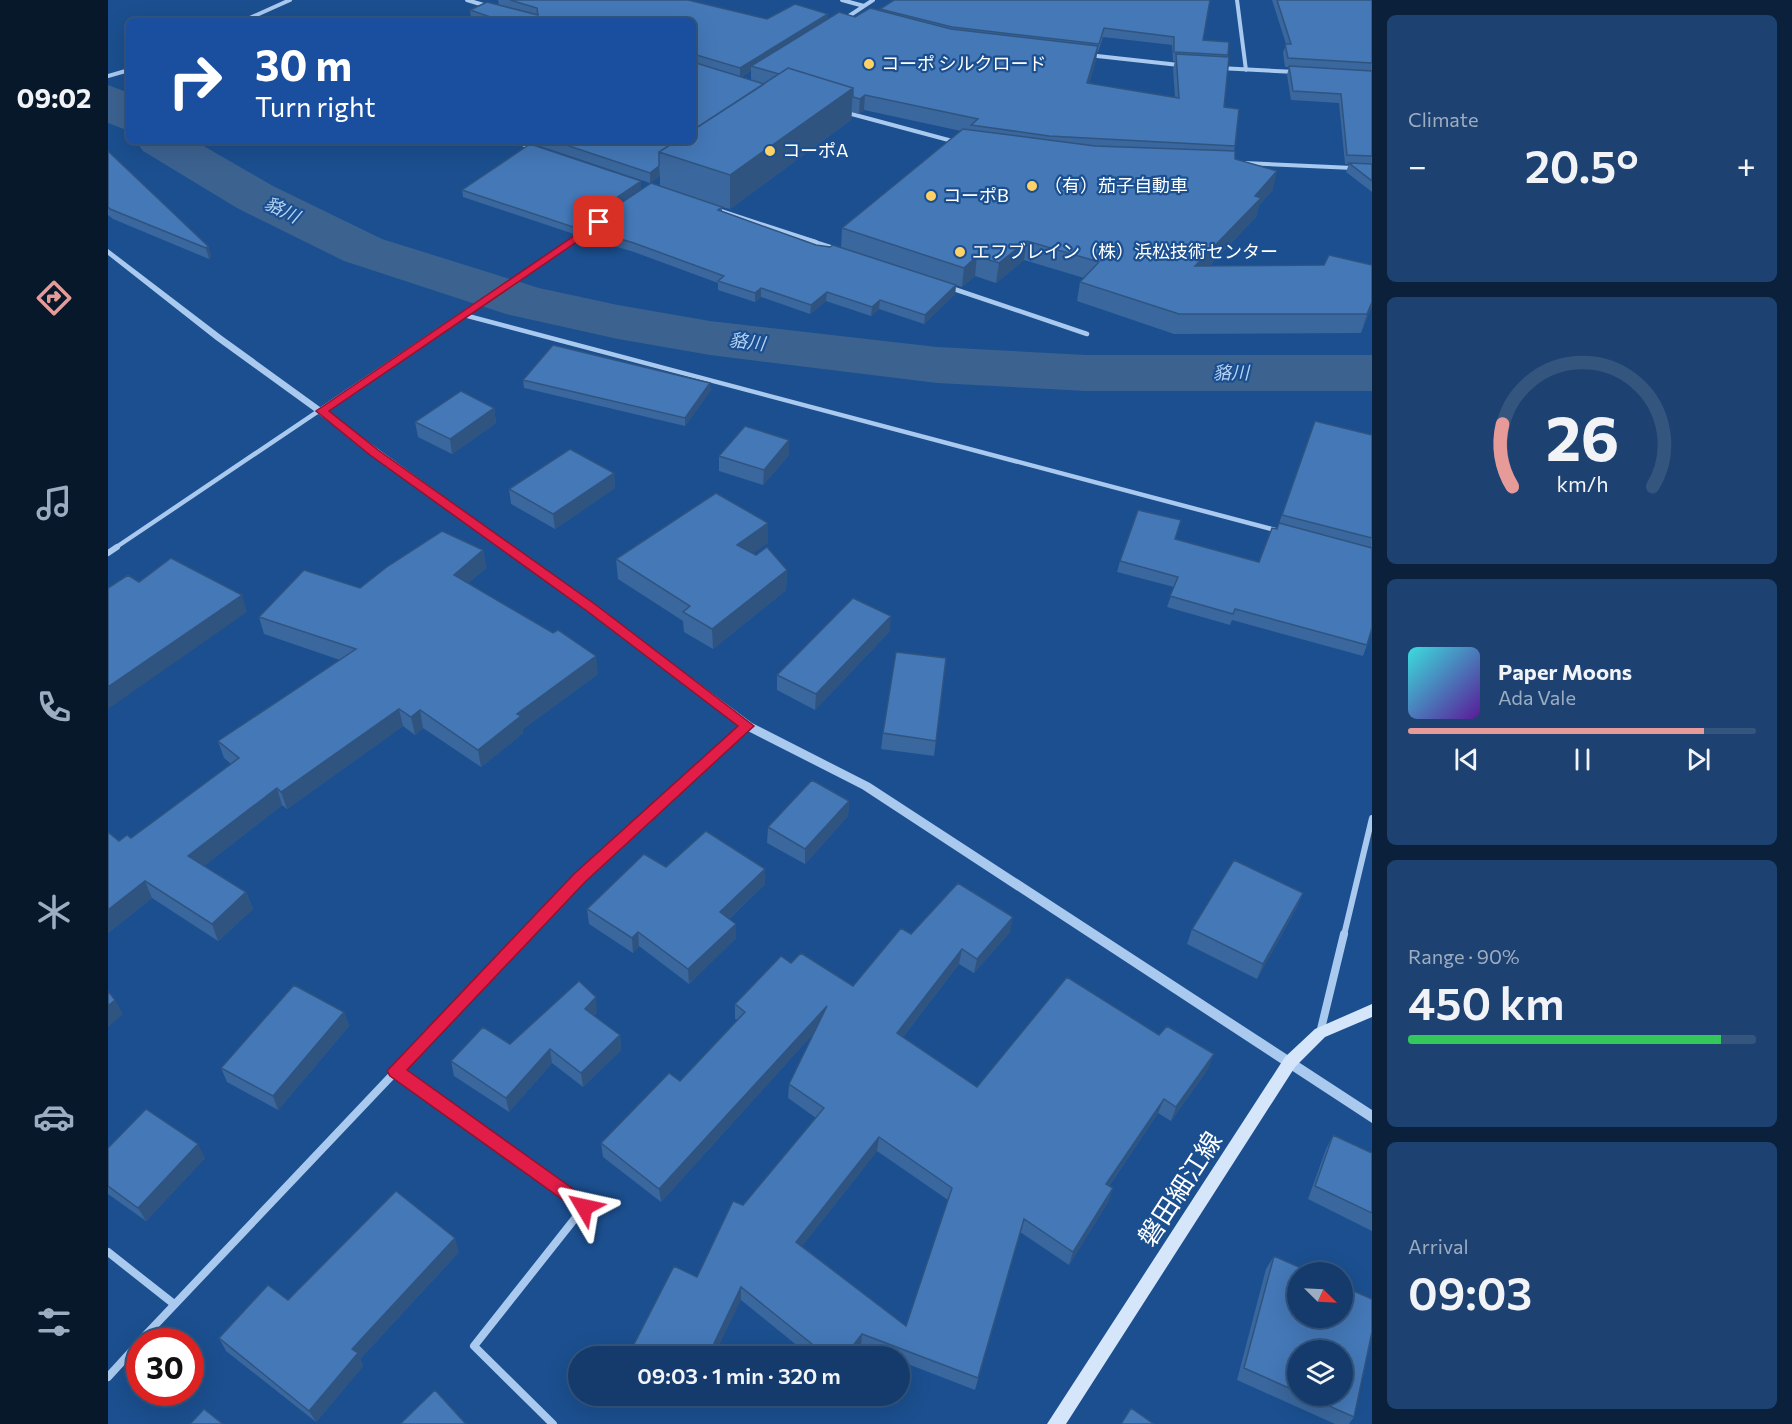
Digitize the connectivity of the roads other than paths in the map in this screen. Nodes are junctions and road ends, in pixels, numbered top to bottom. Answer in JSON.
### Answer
{"nodes":[{"id":1,"x":290,"y":0,"type":"edge"},
{"id":2,"x":467,"y":0,"type":"edge"},
{"id":3,"x":842,"y":0,"type":"edge"},
{"id":4,"x":873,"y":0,"type":"edge"},
{"id":5,"x":1237,"y":0,"type":"edge"},
{"id":6,"x":864,"y":6,"type":"junction"},
{"id":7,"x":497,"y":9,"type":"edge"},
{"id":8,"x":852,"y":14,"type":"junction"},
{"id":9,"x":250,"y":18,"type":"edge"},
{"id":10,"x":863,"y":18,"type":"edge"},
{"id":11,"x":842,"y":21,"type":"edge"},
{"id":12,"x":1081,"y":54,"type":"edge"},
{"id":13,"x":1182,"y":66,"type":"edge"},
{"id":14,"x":1215,"y":68,"type":"edge"},
{"id":15,"x":1246,"y":70,"type":"junction"},
{"id":16,"x":126,"y":71,"type":"edge"},
{"id":17,"x":1304,"y":72,"type":"edge"},
{"id":18,"x":108,"y":76,"type":"edge"},
{"id":19,"x":843,"y":112,"type":"edge"},
{"id":20,"x":522,"y":144,"type":"edge"},
{"id":21,"x":964,"y":144,"type":"edge"},
{"id":22,"x":545,"y":152,"type":"edge"},
{"id":23,"x":1243,"y":164,"type":"edge"},
{"id":24,"x":1360,"y":168,"type":"edge"},
{"id":25,"x":707,"y":206,"type":"edge"},
{"id":26,"x":596,"y":225,"type":"edge"},
{"id":27,"x":108,"y":251,"type":"edge"},
{"id":28,"x":841,"y":251,"type":"edge"},
{"id":29,"x":942,"y":285,"type":"edge"},
{"id":30,"x":464,"y":315,"type":"junction"},
{"id":31,"x":1087,"y":334,"type":"dead end"},
{"id":32,"x":321,"y":411,"type":"junction"},
{"id":33,"x":1292,"y":534,"type":"edge"},
{"id":34,"x":108,"y":553,"type":"edge"},
{"id":35,"x":748,"y":726,"type":"junction"},
{"id":36,"x":1372,"y":818,"type":"edge"},
{"id":37,"x":1372,"y":1010,"type":"edge"},
{"id":38,"x":1320,"y":1033,"type":"junction"},
{"id":39,"x":1290,"y":1062,"type":"junction"},
{"id":40,"x":395,"y":1071,"type":"junction"},
{"id":41,"x":1372,"y":1117,"type":"edge"},
{"id":42,"x":108,"y":1252,"type":"edge"},
{"id":43,"x":174,"y":1304,"type":"junction"},
{"id":44,"x":152,"y":1328,"type":"edge"},
{"id":45,"x":126,"y":1357,"type":"edge"},
{"id":46,"x":108,"y":1377,"type":"edge"},
{"id":47,"x":553,"y":1424,"type":"edge"},
{"id":48,"x":1056,"y":1424,"type":"edge"}],
"edges":[{"from":1,"to":9,"type":"street"},
{"from":2,"to":7,"type":"street"},
{"from":3,"to":6,"type":"street"},
{"from":4,"to":6,"type":"street"},
{"from":5,"to":15,"type":"street"},
{"from":6,"to":8,"type":"street"},
{"from":8,"to":10,"type":"street"},
{"from":8,"to":11,"type":"street"},
{"from":12,"to":13,"type":"street"},
{"from":14,"to":15,"type":"street"},
{"from":15,"to":17,"type":"street"},
{"from":16,"to":18,"type":"street"},
{"from":19,"to":21,"type":"street"},
{"from":20,"to":22,"type":"street"},
{"from":23,"to":24,"type":"street"},
{"from":25,"to":28,"type":"street"},
{"from":26,"to":30,"type":"street"},
{"from":27,"to":32,"type":"street"},
{"from":29,"to":31,"type":"street"},
{"from":30,"to":32,"type":"street"},
{"from":30,"to":33,"type":"street"},
{"from":32,"to":34,"type":"street"},
{"from":32,"to":35,"type":"street"},
{"from":35,"to":39,"type":"street"},
{"from":35,"to":40,"type":"street"},
{"from":36,"to":38,"type":"street"},
{"from":37,"to":38,"type":"main road","name":"磐田細江線"},
{"from":38,"to":39,"type":"main road","name":"磐田細江線"},
{"from":39,"to":41,"type":"street"},
{"from":39,"to":48,"type":"main road","name":"磐田細江線"},
{"from":40,"to":43,"type":"street"},
{"from":40,"to":47,"type":"street"},
{"from":42,"to":43,"type":"street"},
{"from":43,"to":44,"type":"street"},
{"from":45,"to":46,"type":"street"}]}
